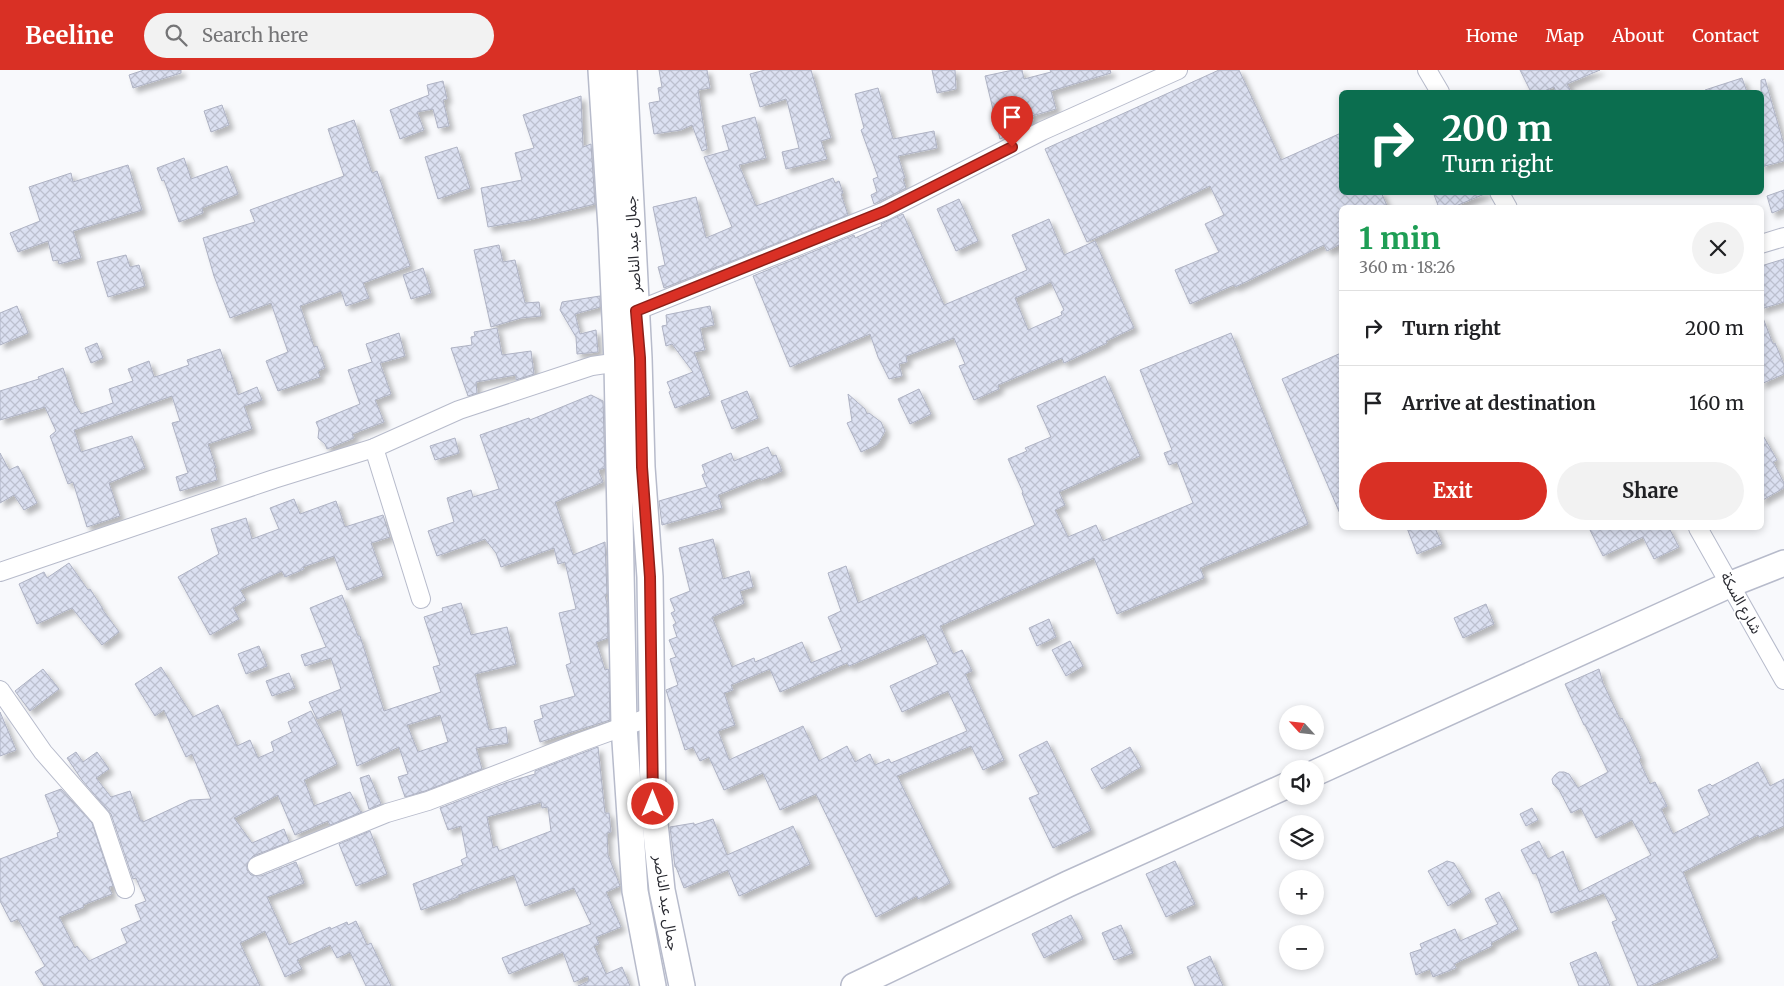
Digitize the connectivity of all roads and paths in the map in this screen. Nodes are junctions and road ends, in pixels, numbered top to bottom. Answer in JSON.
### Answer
{"nodes":[{"id":1,"x":601,"y":70,"type":"edge"},
{"id":2,"x":624,"y":70,"type":"edge"},
{"id":3,"x":1178,"y":70,"type":"edge"},
{"id":4,"x":1427,"y":70,"type":"edge"},
{"id":5,"x":1439,"y":90,"type":"edge"},
{"id":6,"x":1784,"y":237,"type":"edge"},
{"id":7,"x":1764,"y":243,"type":"edge"},
{"id":8,"x":636,"y":311,"type":"junction"},
{"id":9,"x":628,"y":361,"type":"junction"},
{"id":10,"x":374,"y":448,"type":"junction"},
{"id":11,"x":1699,"y":530,"type":"edge"},
{"id":12,"x":1784,"y":563,"type":"edge"},
{"id":13,"x":0,"y":572,"type":"edge"},
{"id":14,"x":1731,"y":584,"type":"junction"},
{"id":15,"x":421,"y":599,"type":"dead end"},
{"id":16,"x":1784,"y":680,"type":"edge"},
{"id":17,"x":0,"y":690,"type":"edge"},
{"id":18,"x":653,"y":716,"type":"junction"},
{"id":19,"x":624,"y":726,"type":"junction"},
{"id":20,"x":1324,"y":769,"type":"edge"},
{"id":21,"x":1279,"y":789,"type":"edge"},
{"id":22,"x":257,"y":866,"type":"dead end"},
{"id":23,"x":124,"y":889,"type":"dead end"},
{"id":24,"x":653,"y":986,"type":"edge"},
{"id":25,"x":682,"y":986,"type":"edge"},
{"id":26,"x":854,"y":986,"type":"edge"}],
"edges":[{"from":1,"to":9,"type":"main road","name":"جمال عبد الناصر"},
{"from":2,"to":8,"type":"main road","name":"جمال عبد الناصر"},
{"from":3,"to":8,"type":"street"},
{"from":4,"to":5,"type":"street"},
{"from":6,"to":7,"type":"street"},
{"from":8,"to":9,"type":"main road","name":"جمال عبد الناصر"},
{"from":9,"to":10,"type":"street"},
{"from":9,"to":18,"type":"main road","name":"جمال عبد الناصر"},
{"from":9,"to":19,"type":"main road","name":"جمال عبد الناصر"},
{"from":10,"to":13,"type":"street"},
{"from":10,"to":15,"type":"street"},
{"from":11,"to":14,"type":"street","name":"شارع السكة"},
{"from":12,"to":14,"type":"main road"},
{"from":14,"to":16,"type":"street","name":"شارع السكة"},
{"from":14,"to":20,"type":"main road"},
{"from":17,"to":23,"type":"street"},
{"from":18,"to":19,"type":"street"},
{"from":18,"to":25,"type":"main road","name":"جمال عبد الناصر"},
{"from":19,"to":22,"type":"street"},
{"from":19,"to":24,"type":"main road","name":"جمال عبد الناصر"},
{"from":21,"to":26,"type":"main road"}]}
